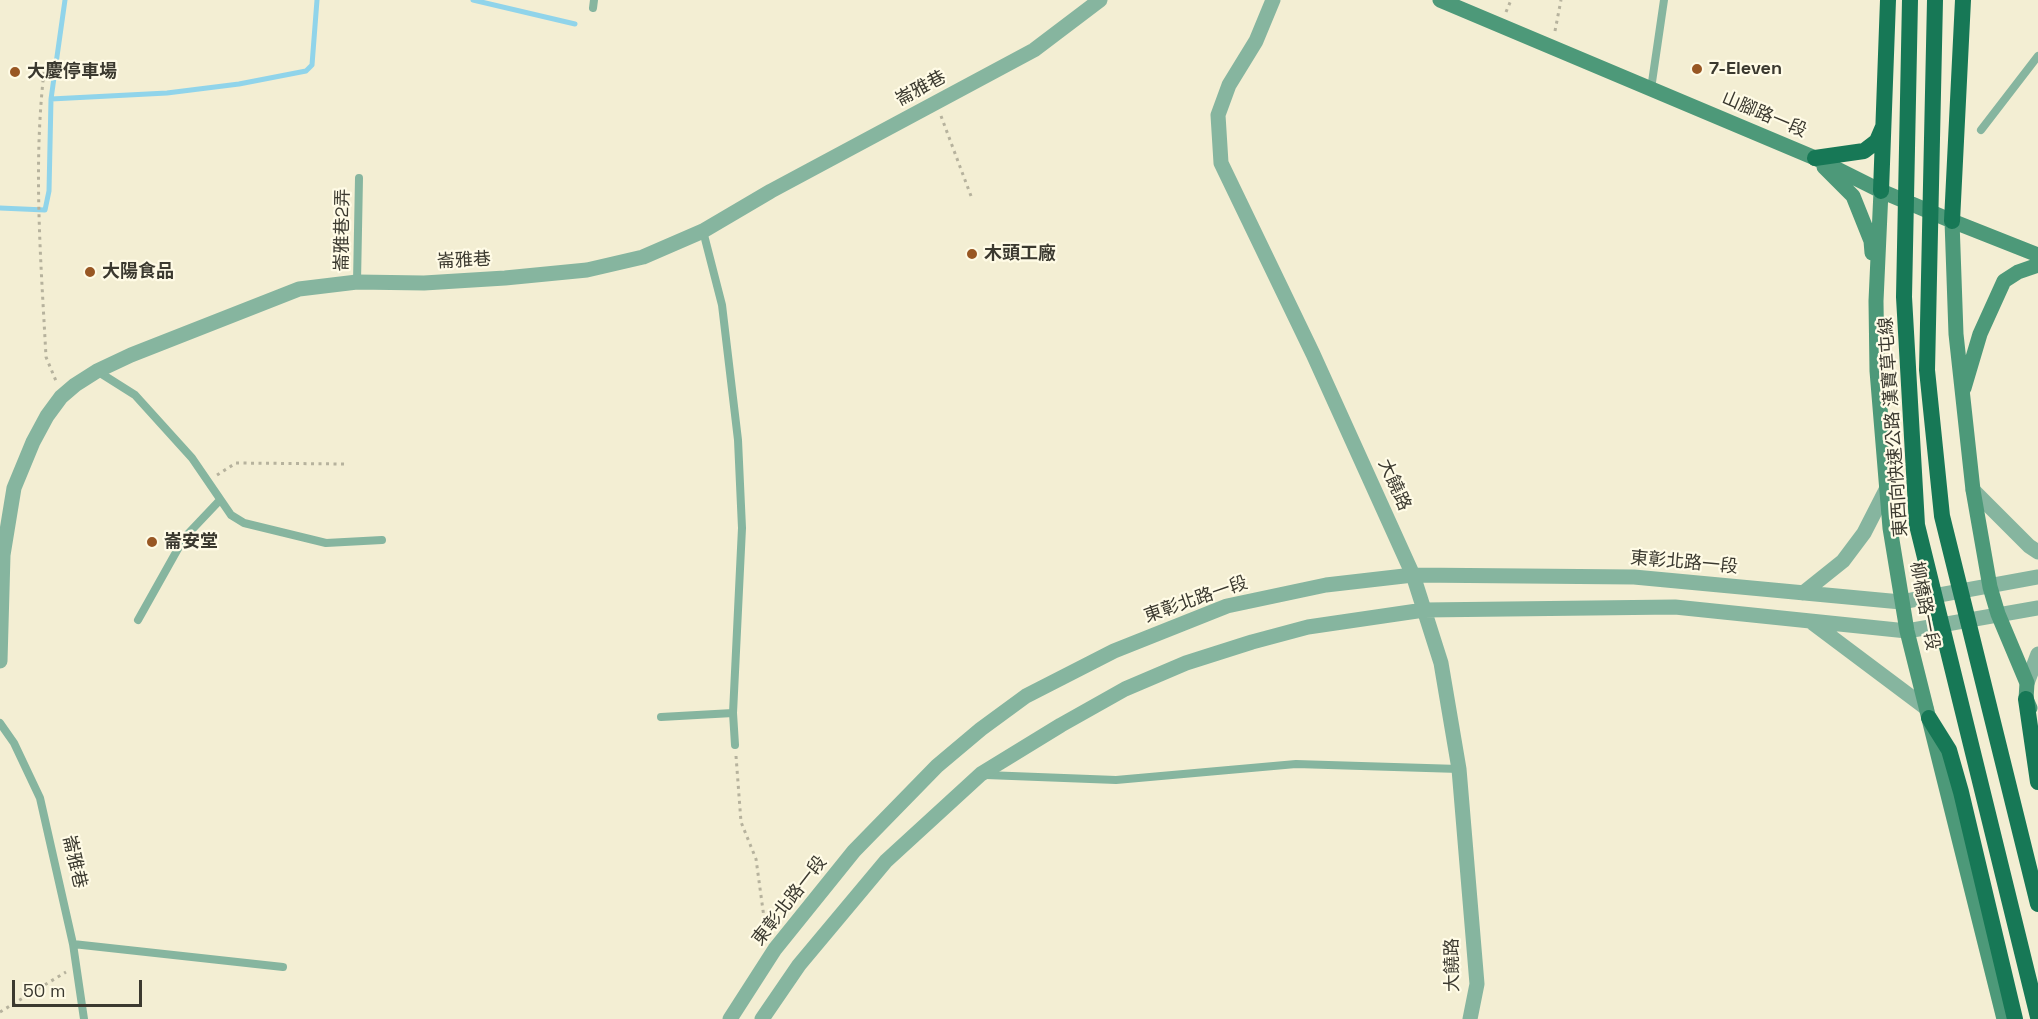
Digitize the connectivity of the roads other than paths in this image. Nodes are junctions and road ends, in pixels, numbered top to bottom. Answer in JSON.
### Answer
{"nodes":[{"id":1,"x":1100,"y":0,"type":"edge"},
{"id":2,"x":1273,"y":0,"type":"edge"},
{"id":3,"x":1440,"y":0,"type":"edge"},
{"id":4,"x":1664,"y":0,"type":"edge"},
{"id":5,"x":1888,"y":0,"type":"edge"},
{"id":6,"x":1910,"y":0,"type":"edge"},
{"id":7,"x":1935,"y":0,"type":"edge"},
{"id":8,"x":1963,"y":0,"type":"edge"},
{"id":9,"x":2038,"y":56,"type":"edge"},
{"id":10,"x":1651,"y":89,"type":"junction"},
{"id":11,"x":1884,"y":126,"type":"junction"},
{"id":12,"x":1981,"y":130,"type":"dead end"},
{"id":13,"x":1815,"y":158,"type":"junction"},
{"id":14,"x":359,"y":178,"type":"dead end"},
{"id":15,"x":1881,"y":191,"type":"junction"},
{"id":16,"x":1952,"y":221,"type":"junction"},
{"id":17,"x":703,"y":231,"type":"junction"},
{"id":18,"x":2038,"y":255,"type":"edge"},
{"id":19,"x":2038,"y":265,"type":"edge"},
{"id":20,"x":357,"y":282,"type":"junction"},
{"id":21,"x":1876,"y":302,"type":"junction"},
{"id":22,"x":97,"y":371,"type":"junction"},
{"id":23,"x":1961,"y":396,"type":"junction"},
{"id":24,"x":1887,"y":488,"type":"junction"},
{"id":25,"x":1972,"y":490,"type":"junction"},
{"id":26,"x":220,"y":500,"type":"junction"},
{"id":27,"x":382,"y":540,"type":"dead end"},
{"id":28,"x":2038,"y":552,"type":"edge"},
{"id":29,"x":1413,"y":575,"type":"junction"},
{"id":30,"x":2038,"y":577,"type":"edge"},
{"id":31,"x":1990,"y":587,"type":"junction"},
{"id":32,"x":1803,"y":593,"type":"junction"},
{"id":33,"x":1902,"y":602,"type":"junction"},
{"id":34,"x":2038,"y":608,"type":"edge"},
{"id":35,"x":1424,"y":610,"type":"junction"},
{"id":36,"x":1998,"y":614,"type":"junction"},
{"id":37,"x":138,"y":620,"type":"dead end"},
{"id":38,"x":1810,"y":621,"type":"junction"},
{"id":39,"x":1907,"y":631,"type":"junction"},
{"id":40,"x":2038,"y":654,"type":"edge"},
{"id":41,"x":0,"y":661,"type":"edge"},
{"id":42,"x":2026,"y":691,"type":"junction"},
{"id":43,"x":733,"y":713,"type":"junction"},
{"id":44,"x":1928,"y":713,"type":"junction"},
{"id":45,"x":661,"y":717,"type":"dead end"},
{"id":46,"x":0,"y":723,"type":"edge"},
{"id":47,"x":2038,"y":728,"type":"edge"},
{"id":48,"x":735,"y":745,"type":"road end"},
{"id":49,"x":1459,"y":769,"type":"junction"},
{"id":50,"x":981,"y":774,"type":"junction"},
{"id":51,"x":2038,"y":782,"type":"edge"},
{"id":52,"x":2038,"y":904,"type":"edge"},
{"id":53,"x":73,"y":944,"type":"junction"},
{"id":54,"x":283,"y":967,"type":"dead end"},
{"id":55,"x":2038,"y":1017,"type":"edge"},
{"id":56,"x":84,"y":1019,"type":"edge"},
{"id":57,"x":730,"y":1019,"type":"edge"},
{"id":58,"x":762,"y":1019,"type":"edge"},
{"id":59,"x":1470,"y":1019,"type":"edge"},
{"id":60,"x":2004,"y":1019,"type":"edge"},
{"id":61,"x":2014,"y":1019,"type":"edge"}],
"edges":[{"from":1,"to":17,"type":"street","name":"崙雅巷"},
{"from":2,"to":29,"type":"street","name":"大饒路"},
{"from":3,"to":10,"type":"main road","name":"山腳路一段"},
{"from":4,"to":10,"type":"lane"},
{"from":5,"to":11,"type":"highway"},
{"from":6,"to":55,"type":"highway","name":"東西向快速公路 漢寶草屯線"},
{"from":7,"to":52,"type":"highway","name":"東西向快速公路 漢寶草屯線"},
{"from":8,"to":16,"type":"highway"},
{"from":9,"to":12,"type":"lane"},
{"from":10,"to":13,"type":"main road","name":"山腳路一段"},
{"from":11,"to":13,"type":"highway"},
{"from":11,"to":15,"type":"highway"},
{"from":13,"to":15,"type":"main road","name":"山腳路一段"},
{"from":13,"to":21,"type":"main road"},
{"from":14,"to":20,"type":"lane","name":"崙雅巷2弄"},
{"from":15,"to":16,"type":"main road","name":"山腳路一段"},
{"from":15,"to":21,"type":"main road","name":"柳橋路一段"},
{"from":16,"to":18,"type":"main road","name":"山腳路一段"},
{"from":16,"to":23,"type":"main road"},
{"from":17,"to":20,"type":"street","name":"崙雅巷"},
{"from":17,"to":43,"type":"lane"},
{"from":19,"to":23,"type":"main road"},
{"from":20,"to":22,"type":"street","name":"崙雅巷"},
{"from":21,"to":24,"type":"main road","name":"柳橋路一段"},
{"from":22,"to":26,"type":"lane"},
{"from":22,"to":41,"type":"street","name":"崙雅巷"},
{"from":23,"to":25,"type":"main road"},
{"from":24,"to":32,"type":"street"},
{"from":24,"to":33,"type":"main road","name":"柳橋路一段"},
{"from":25,"to":28,"type":"street"},
{"from":25,"to":31,"type":"main road"},
{"from":26,"to":27,"type":"lane"},
{"from":26,"to":37,"type":"lane"},
{"from":29,"to":32,"type":"street","name":"東彰北路一段"},
{"from":29,"to":35,"type":"street","name":"大饒路"},
{"from":29,"to":57,"type":"street","name":"東彰北路一段"},
{"from":30,"to":31,"type":"street","name":"東彰北路一段"},
{"from":31,"to":33,"type":"street","name":"東彰北路一段"},
{"from":31,"to":36,"type":"main road"},
{"from":32,"to":33,"type":"street","name":"東彰北路一段"},
{"from":33,"to":39,"type":"main road","name":"柳橋路一段"},
{"from":34,"to":36,"type":"street"},
{"from":35,"to":38,"type":"street"},
{"from":35,"to":49,"type":"street","name":"大饒路"},
{"from":35,"to":50,"type":"street"},
{"from":36,"to":39,"type":"street"},
{"from":36,"to":42,"type":"main road"},
{"from":38,"to":39,"type":"street"},
{"from":38,"to":44,"type":"street"},
{"from":39,"to":44,"type":"main road","name":"柳橋路一段"},
{"from":40,"to":42,"type":"street"},
{"from":42,"to":47,"type":"main road"},
{"from":42,"to":51,"type":"highway"},
{"from":43,"to":45,"type":"lane"},
{"from":43,"to":48,"type":"lane"},
{"from":44,"to":60,"type":"main road","name":"柳橋路一段"},
{"from":44,"to":61,"type":"highway"},
{"from":46,"to":53,"type":"lane","name":"崙雅巷"},
{"from":49,"to":50,"type":"lane"},
{"from":49,"to":59,"type":"street","name":"大饒路"},
{"from":50,"to":58,"type":"street"},
{"from":53,"to":54,"type":"lane"},
{"from":53,"to":56,"type":"lane","name":"崙雅巷"}]}
